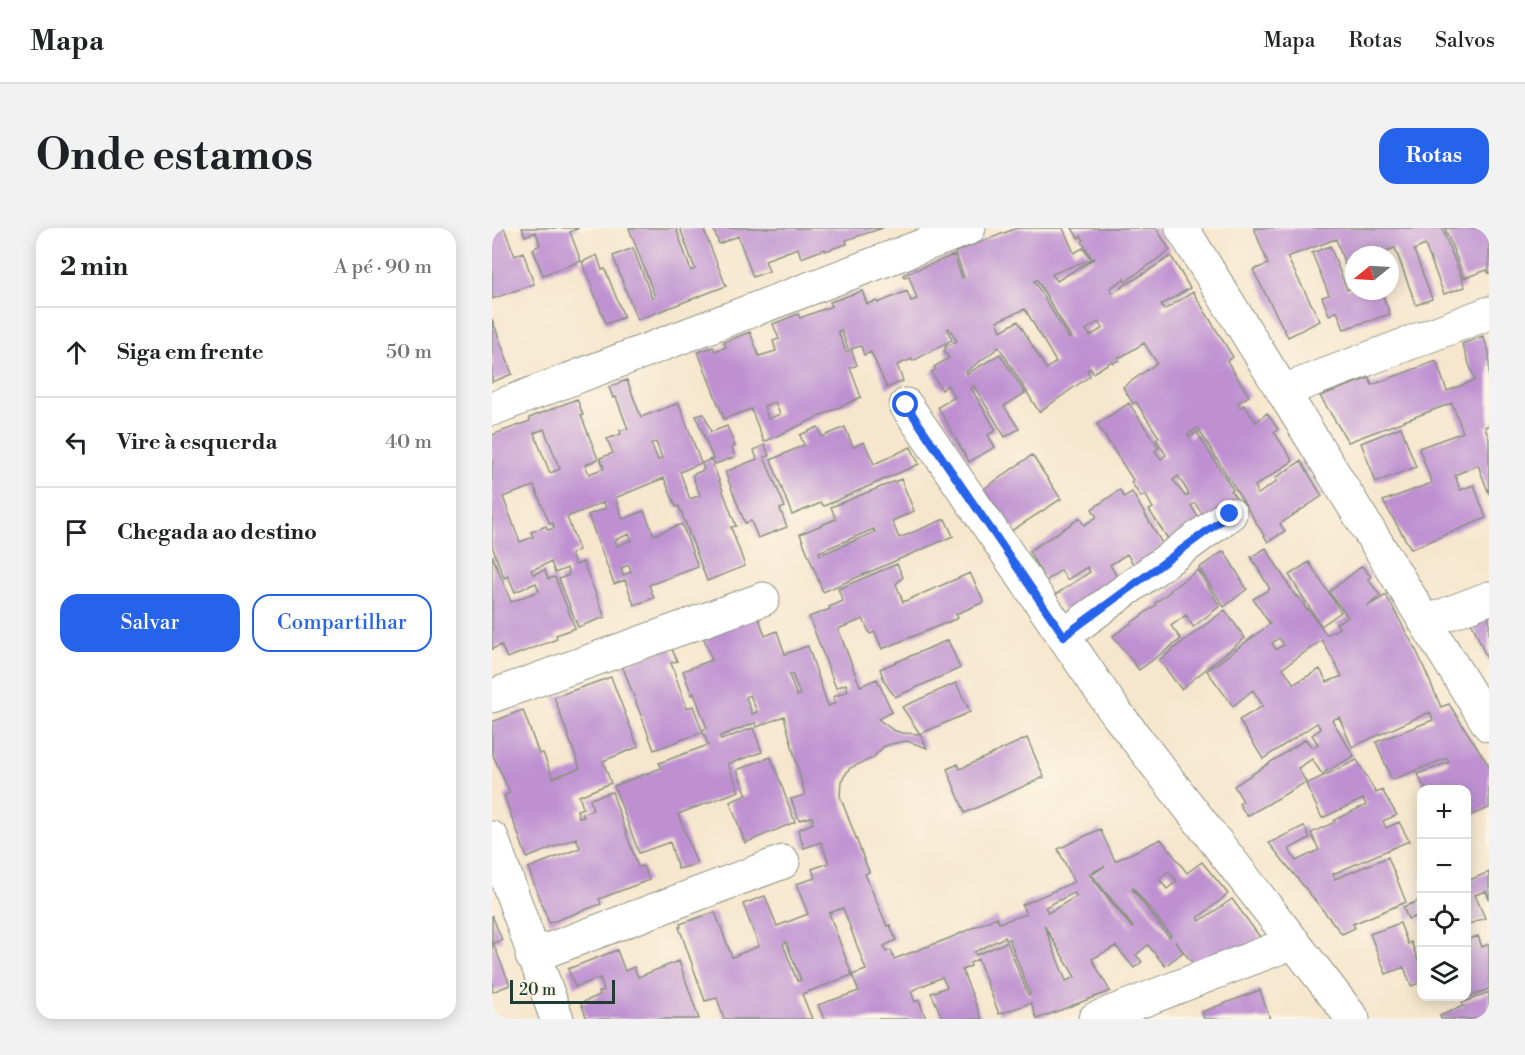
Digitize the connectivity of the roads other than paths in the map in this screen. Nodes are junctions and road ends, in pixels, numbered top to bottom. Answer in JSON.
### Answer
{"nodes":[{"id":1,"x":969,"y":228,"type":"edge"},
{"id":2,"x":1182,"y":228,"type":"edge"},
{"id":3,"x":1489,"y":314,"type":"edge"},
{"id":4,"x":1283,"y":391,"type":"junction"},
{"id":5,"x":906,"y":405,"type":"dead end"},
{"id":6,"x":492,"y":409,"type":"edge"},
{"id":7,"x":1230,"y":514,"type":"dead end"},
{"id":8,"x":1489,"y":598,"type":"edge"},
{"id":9,"x":763,"y":599,"type":"dead end"},
{"id":10,"x":1425,"y":622,"type":"junction"},
{"id":11,"x":1064,"y":636,"type":"junction"},
{"id":12,"x":492,"y":696,"type":"edge"},
{"id":13,"x":1489,"y":725,"type":"edge"},
{"id":14,"x":492,"y":838,"type":"edge"},
{"id":15,"x":783,"y":862,"type":"dead end"},
{"id":16,"x":1294,"y":942,"type":"junction"},
{"id":17,"x":532,"y":956,"type":"junction"},
{"id":18,"x":557,"y":1019,"type":"edge"},
{"id":19,"x":1095,"y":1019,"type":"edge"},
{"id":20,"x":1353,"y":1019,"type":"edge"}],
"edges":[{"from":1,"to":6,"type":"street"},
{"from":2,"to":4,"type":"street"},
{"from":3,"to":4,"type":"street"},
{"from":4,"to":10,"type":"street"},
{"from":5,"to":11,"type":"street"},
{"from":7,"to":11,"type":"street"},
{"from":8,"to":10,"type":"street"},
{"from":9,"to":12,"type":"street"},
{"from":10,"to":13,"type":"street"},
{"from":11,"to":16,"type":"street"},
{"from":14,"to":17,"type":"street"},
{"from":15,"to":17,"type":"street"},
{"from":16,"to":19,"type":"street"},
{"from":16,"to":20,"type":"street"},
{"from":17,"to":18,"type":"street"}]}
